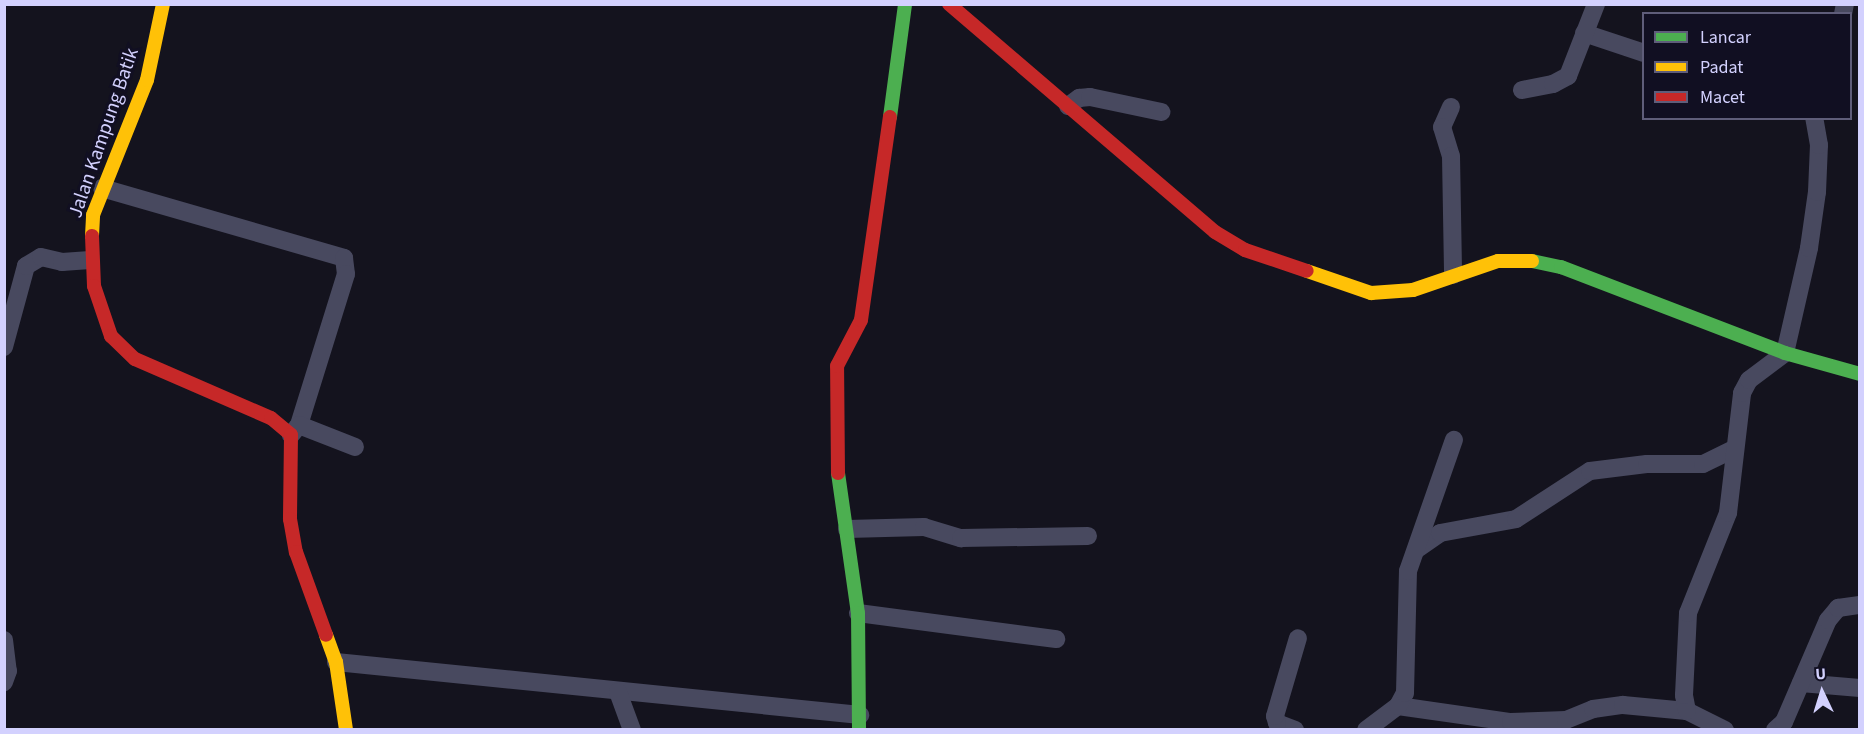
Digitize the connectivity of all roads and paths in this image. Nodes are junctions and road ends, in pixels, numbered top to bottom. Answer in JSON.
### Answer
{"nodes":[{"id":1,"x":163,"y":4,"type":"edge"},
{"id":2,"x":905,"y":4,"type":"edge"},
{"id":3,"x":949,"y":4,"type":"edge"},
{"id":4,"x":1596,"y":4,"type":"edge"},
{"id":5,"x":1584,"y":33,"type":"junction"},
{"id":6,"x":1642,"y":51,"type":"edge"},
{"id":7,"x":1522,"y":90,"type":"dead end"},
{"id":8,"x":1068,"y":106,"type":"junction"},
{"id":9,"x":1451,"y":107,"type":"dead end"},
{"id":10,"x":1161,"y":111,"type":"dead end"},
{"id":11,"x":1814,"y":120,"type":"edge"},
{"id":12,"x":102,"y":188,"type":"junction"},
{"id":13,"x":90,"y":261,"type":"junction"},
{"id":14,"x":1453,"y":275,"type":"junction"},
{"id":15,"x":4,"y":347,"type":"edge"},
{"id":16,"x":1785,"y":353,"type":"junction"},
{"id":17,"x":1860,"y":374,"type":"edge"},
{"id":18,"x":295,"y":430,"type":"junction"},
{"id":19,"x":1454,"y":440,"type":"dead end"},
{"id":20,"x":355,"y":447,"type":"dead end"},
{"id":21,"x":1734,"y":448,"type":"junction"},
{"id":22,"x":847,"y":529,"type":"junction"},
{"id":23,"x":1088,"y":536,"type":"dead end"},
{"id":24,"x":1416,"y":550,"type":"junction"},
{"id":25,"x":1860,"y":605,"type":"edge"},
{"id":26,"x":858,"y":612,"type":"junction"},
{"id":27,"x":1299,"y":638,"type":"dead end"},
{"id":28,"x":1056,"y":639,"type":"dead end"},
{"id":29,"x":4,"y":640,"type":"edge"},
{"id":30,"x":336,"y":662,"type":"junction"},
{"id":31,"x":4,"y":682,"type":"edge"},
{"id":32,"x":1801,"y":683,"type":"junction"},
{"id":33,"x":1860,"y":688,"type":"edge"},
{"id":34,"x":618,"y":692,"type":"junction"},
{"id":35,"x":1398,"y":706,"type":"junction"},
{"id":36,"x":1687,"y":711,"type":"junction"},
{"id":37,"x":860,"y":722,"type":"edge"},
{"id":38,"x":346,"y":729,"type":"edge"},
{"id":39,"x":632,"y":729,"type":"edge"},
{"id":40,"x":1295,"y":729,"type":"edge"},
{"id":41,"x":1366,"y":729,"type":"edge"},
{"id":42,"x":1725,"y":729,"type":"edge"},
{"id":43,"x":1775,"y":729,"type":"edge"}],
"edges":[{"from":1,"to":12,"type":"street","name":"Jalan Kampung Batik"},
{"from":2,"to":22,"type":"street"},
{"from":3,"to":8,"type":"street"},
{"from":4,"to":5,"type":"street"},
{"from":5,"to":6,"type":"street"},
{"from":5,"to":7,"type":"street"},
{"from":8,"to":10,"type":"street"},
{"from":8,"to":14,"type":"street"},
{"from":9,"to":14,"type":"street"},
{"from":11,"to":16,"type":"street"},
{"from":12,"to":13,"type":"street","name":"Jalan Kampung Batik"},
{"from":12,"to":18,"type":"street"},
{"from":13,"to":15,"type":"street"},
{"from":13,"to":18,"type":"street","name":"Jalan Kampung Batik"},
{"from":14,"to":16,"type":"street"},
{"from":16,"to":17,"type":"street"},
{"from":16,"to":21,"type":"street"},
{"from":18,"to":20,"type":"street"},
{"from":18,"to":30,"type":"street"},
{"from":19,"to":24,"type":"street"},
{"from":21,"to":24,"type":"street"},
{"from":21,"to":36,"type":"street"},
{"from":22,"to":23,"type":"street"},
{"from":22,"to":26,"type":"street"},
{"from":24,"to":35,"type":"street"},
{"from":25,"to":32,"type":"street"},
{"from":26,"to":28,"type":"street"},
{"from":26,"to":37,"type":"street"},
{"from":27,"to":40,"type":"street"},
{"from":29,"to":31,"type":"street"},
{"from":30,"to":34,"type":"street"},
{"from":30,"to":38,"type":"street"},
{"from":32,"to":33,"type":"street"},
{"from":32,"to":43,"type":"street"},
{"from":34,"to":37,"type":"street"},
{"from":34,"to":39,"type":"street"},
{"from":35,"to":36,"type":"street"},
{"from":35,"to":41,"type":"street"},
{"from":36,"to":42,"type":"street"}]}
